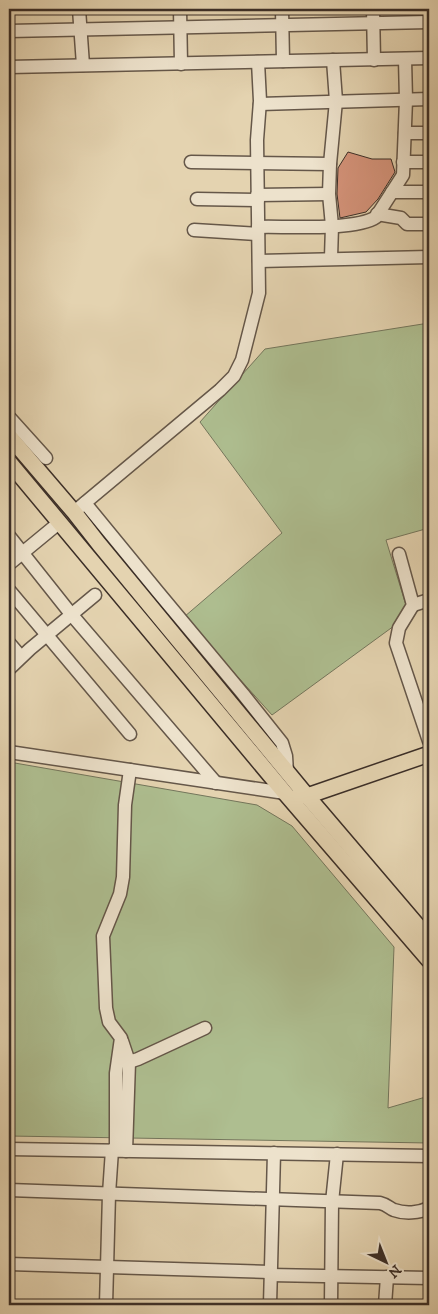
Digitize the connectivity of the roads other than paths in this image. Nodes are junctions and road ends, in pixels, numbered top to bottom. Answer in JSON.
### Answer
{"nodes":[{"id":1,"x":79,"y":9,"type":"edge"},
{"id":2,"x":180,"y":9,"type":"edge"},
{"id":3,"x":282,"y":9,"type":"edge"},
{"id":4,"x":373,"y":9,"type":"edge"},
{"id":5,"x":429,"y":22,"type":"edge"},
{"id":6,"x":373,"y":23,"type":"junction"},
{"id":7,"x":282,"y":25,"type":"junction"},
{"id":8,"x":180,"y":27,"type":"junction"},
{"id":9,"x":80,"y":30,"type":"junction"},
{"id":10,"x":9,"y":31,"type":"edge"},
{"id":11,"x":429,"y":58,"type":"edge"},
{"id":12,"x":405,"y":59,"type":"junction"},
{"id":13,"x":333,"y":60,"type":"junction"},
{"id":14,"x":374,"y":60,"type":"junction"},
{"id":15,"x":283,"y":61,"type":"junction"},
{"id":16,"x":258,"y":62,"type":"junction"},
{"id":17,"x":181,"y":64,"type":"junction"},
{"id":18,"x":82,"y":65,"type":"junction"},
{"id":19,"x":9,"y":67,"type":"edge"},
{"id":20,"x":429,"y":99,"type":"edge"},
{"id":21,"x":406,"y":100,"type":"junction"},
{"id":22,"x":336,"y":101,"type":"junction"},
{"id":23,"x":260,"y":104,"type":"junction"},
{"id":24,"x":405,"y":133,"type":"junction"},
{"id":25,"x":429,"y":133,"type":"edge"},
{"id":26,"x":190,"y":162,"type":"dead end"},
{"id":27,"x":257,"y":162,"type":"junction"},
{"id":28,"x":404,"y":162,"type":"junction"},
{"id":29,"x":429,"y":162,"type":"edge"},
{"id":30,"x":330,"y":164,"type":"junction"},
{"id":31,"x":392,"y":192,"type":"junction"},
{"id":32,"x":429,"y":192,"type":"edge"},
{"id":33,"x":329,"y":194,"type":"junction"},
{"id":34,"x":257,"y":198,"type":"junction"},
{"id":35,"x":197,"y":199,"type":"dead end"},
{"id":36,"x":377,"y":214,"type":"junction"},
{"id":37,"x":429,"y":224,"type":"edge"},
{"id":38,"x":332,"y":226,"type":"junction"},
{"id":39,"x":194,"y":230,"type":"dead end"},
{"id":40,"x":258,"y":230,"type":"junction"},
{"id":41,"x":429,"y":257,"type":"edge"},
{"id":42,"x":331,"y":258,"type":"junction"},
{"id":43,"x":259,"y":261,"type":"junction"},
{"id":44,"x":9,"y":417,"type":"edge"},
{"id":45,"x":15,"y":437,"type":"edge"},
{"id":46,"x":46,"y":458,"type":"dead end"},
{"id":47,"x":9,"y":462,"type":"edge"},
{"id":48,"x":80,"y":507,"type":"junction"},
{"id":49,"x":60,"y":522,"type":"junction"},
{"id":50,"x":9,"y":536,"type":"edge"},
{"id":51,"x":23,"y":553,"type":"junction"},
{"id":52,"x":399,"y":554,"type":"dead end"},
{"id":53,"x":9,"y":564,"type":"edge"},
{"id":54,"x":9,"y":590,"type":"edge"},
{"id":55,"x":95,"y":595,"type":"dead end"},
{"id":56,"x":429,"y":600,"type":"edge"},
{"id":57,"x":413,"y":605,"type":"junction"},
{"id":58,"x":71,"y":614,"type":"junction"},
{"id":59,"x":48,"y":634,"type":"junction"},
{"id":60,"x":9,"y":643,"type":"edge"},
{"id":61,"x":21,"y":657,"type":"junction"},
{"id":62,"x":9,"y":670,"type":"edge"},
{"id":63,"x":130,"y":734,"type":"dead end"},
{"id":64,"x":429,"y":741,"type":"edge"},
{"id":65,"x":9,"y":752,"type":"edge"},
{"id":66,"x":429,"y":754,"type":"edge"},
{"id":67,"x":130,"y":770,"type":"junction"},
{"id":68,"x":216,"y":783,"type":"junction"},
{"id":69,"x":285,"y":793,"type":"junction"},
{"id":70,"x":307,"y":796,"type":"junction"},
{"id":71,"x":429,"y":939,"type":"edge"},
{"id":72,"x":429,"y":960,"type":"edge"},
{"id":73,"x":204,"y":1028,"type":"dead end"},
{"id":74,"x":123,"y":1061,"type":"junction"},
{"id":75,"x":9,"y":1148,"type":"edge"},
{"id":76,"x":118,"y":1150,"type":"junction"},
{"id":77,"x":274,"y":1153,"type":"junction"},
{"id":78,"x":337,"y":1154,"type":"junction"},
{"id":79,"x":429,"y":1156,"type":"edge"},
{"id":80,"x":9,"y":1190,"type":"edge"},
{"id":81,"x":109,"y":1194,"type":"junction"},
{"id":82,"x":272,"y":1200,"type":"junction"},
{"id":83,"x":332,"y":1202,"type":"junction"},
{"id":84,"x":429,"y":1208,"type":"edge"},
{"id":85,"x":9,"y":1264,"type":"edge"},
{"id":86,"x":107,"y":1268,"type":"junction"},
{"id":87,"x":270,"y":1273,"type":"junction"},
{"id":88,"x":330,"y":1276,"type":"junction"},
{"id":89,"x":387,"y":1276,"type":"junction"},
{"id":90,"x":429,"y":1278,"type":"edge"},
{"id":91,"x":106,"y":1305,"type":"edge"},
{"id":92,"x":270,"y":1305,"type":"edge"},
{"id":93,"x":331,"y":1305,"type":"edge"},
{"id":94,"x":385,"y":1305,"type":"edge"}],
"edges":[{"from":1,"to":9,"type":"street"},
{"from":2,"to":8,"type":"street"},
{"from":3,"to":7,"type":"street"},
{"from":4,"to":6,"type":"street"},
{"from":5,"to":6,"type":"street"},
{"from":6,"to":7,"type":"street"},
{"from":6,"to":14,"type":"street"},
{"from":7,"to":8,"type":"street"},
{"from":7,"to":15,"type":"street"},
{"from":8,"to":9,"type":"street"},
{"from":8,"to":17,"type":"street"},
{"from":9,"to":10,"type":"street"},
{"from":9,"to":18,"type":"street"},
{"from":11,"to":12,"type":"street"},
{"from":12,"to":14,"type":"street"},
{"from":12,"to":21,"type":"street"},
{"from":13,"to":14,"type":"street"},
{"from":13,"to":15,"type":"street"},
{"from":13,"to":22,"type":"street"},
{"from":15,"to":16,"type":"street"},
{"from":16,"to":17,"type":"street"},
{"from":16,"to":23,"type":"street"},
{"from":17,"to":18,"type":"street"},
{"from":18,"to":19,"type":"street"},
{"from":20,"to":21,"type":"street"},
{"from":21,"to":22,"type":"street"},
{"from":21,"to":24,"type":"street"},
{"from":22,"to":23,"type":"street"},
{"from":22,"to":30,"type":"street"},
{"from":23,"to":27,"type":"street"},
{"from":24,"to":25,"type":"street"},
{"from":24,"to":28,"type":"street"},
{"from":26,"to":27,"type":"street"},
{"from":27,"to":30,"type":"street"},
{"from":27,"to":34,"type":"street"},
{"from":28,"to":29,"type":"street"},
{"from":28,"to":31,"type":"street"},
{"from":30,"to":33,"type":"street"},
{"from":31,"to":32,"type":"street"},
{"from":31,"to":36,"type":"street"},
{"from":33,"to":34,"type":"street"},
{"from":33,"to":38,"type":"street"},
{"from":34,"to":35,"type":"street"},
{"from":34,"to":40,"type":"street"},
{"from":36,"to":37,"type":"street"},
{"from":36,"to":38,"type":"street"},
{"from":38,"to":40,"type":"street"},
{"from":38,"to":42,"type":"street"},
{"from":39,"to":40,"type":"street"},
{"from":40,"to":43,"type":"street"},
{"from":41,"to":42,"type":"street"},
{"from":42,"to":43,"type":"street"},
{"from":43,"to":48,"type":"street"},
{"from":44,"to":45,"type":"street"},
{"from":45,"to":46,"type":"street"},
{"from":45,"to":48,"type":"main road"},
{"from":47,"to":49,"type":"main road"},
{"from":48,"to":70,"type":"main road"},
{"from":49,"to":51,"type":"street"},
{"from":49,"to":69,"type":"main road"},
{"from":50,"to":51,"type":"street"},
{"from":51,"to":53,"type":"street"},
{"from":51,"to":58,"type":"street"},
{"from":52,"to":57,"type":"street"},
{"from":54,"to":59,"type":"street"},
{"from":55,"to":58,"type":"street"},
{"from":56,"to":57,"type":"street"},
{"from":57,"to":64,"type":"street"},
{"from":58,"to":59,"type":"street"},
{"from":58,"to":68,"type":"street"},
{"from":59,"to":61,"type":"street"},
{"from":59,"to":63,"type":"street"},
{"from":60,"to":61,"type":"street"},
{"from":61,"to":62,"type":"street"},
{"from":65,"to":67,"type":"street"},
{"from":66,"to":70,"type":"main road"},
{"from":67,"to":68,"type":"street"},
{"from":67,"to":74,"type":"street"},
{"from":68,"to":69,"type":"street"},
{"from":69,"to":70,"type":"main road"},
{"from":69,"to":72,"type":"main road"},
{"from":70,"to":71,"type":"main road"},
{"from":73,"to":74,"type":"street"},
{"from":74,"to":76,"type":"street"},
{"from":75,"to":76,"type":"street"},
{"from":76,"to":77,"type":"street"},
{"from":76,"to":81,"type":"street"},
{"from":77,"to":78,"type":"street"},
{"from":77,"to":82,"type":"street"},
{"from":78,"to":79,"type":"street"},
{"from":78,"to":83,"type":"street"},
{"from":80,"to":81,"type":"street"},
{"from":81,"to":82,"type":"street"},
{"from":81,"to":86,"type":"street"},
{"from":82,"to":83,"type":"street"},
{"from":82,"to":87,"type":"street"},
{"from":83,"to":84,"type":"street"},
{"from":83,"to":88,"type":"street"},
{"from":85,"to":86,"type":"street"},
{"from":86,"to":87,"type":"street"},
{"from":86,"to":91,"type":"street"},
{"from":87,"to":88,"type":"street"},
{"from":87,"to":92,"type":"street"},
{"from":88,"to":89,"type":"street"},
{"from":88,"to":93,"type":"street"},
{"from":89,"to":90,"type":"street"},
{"from":89,"to":94,"type":"street"}]}
